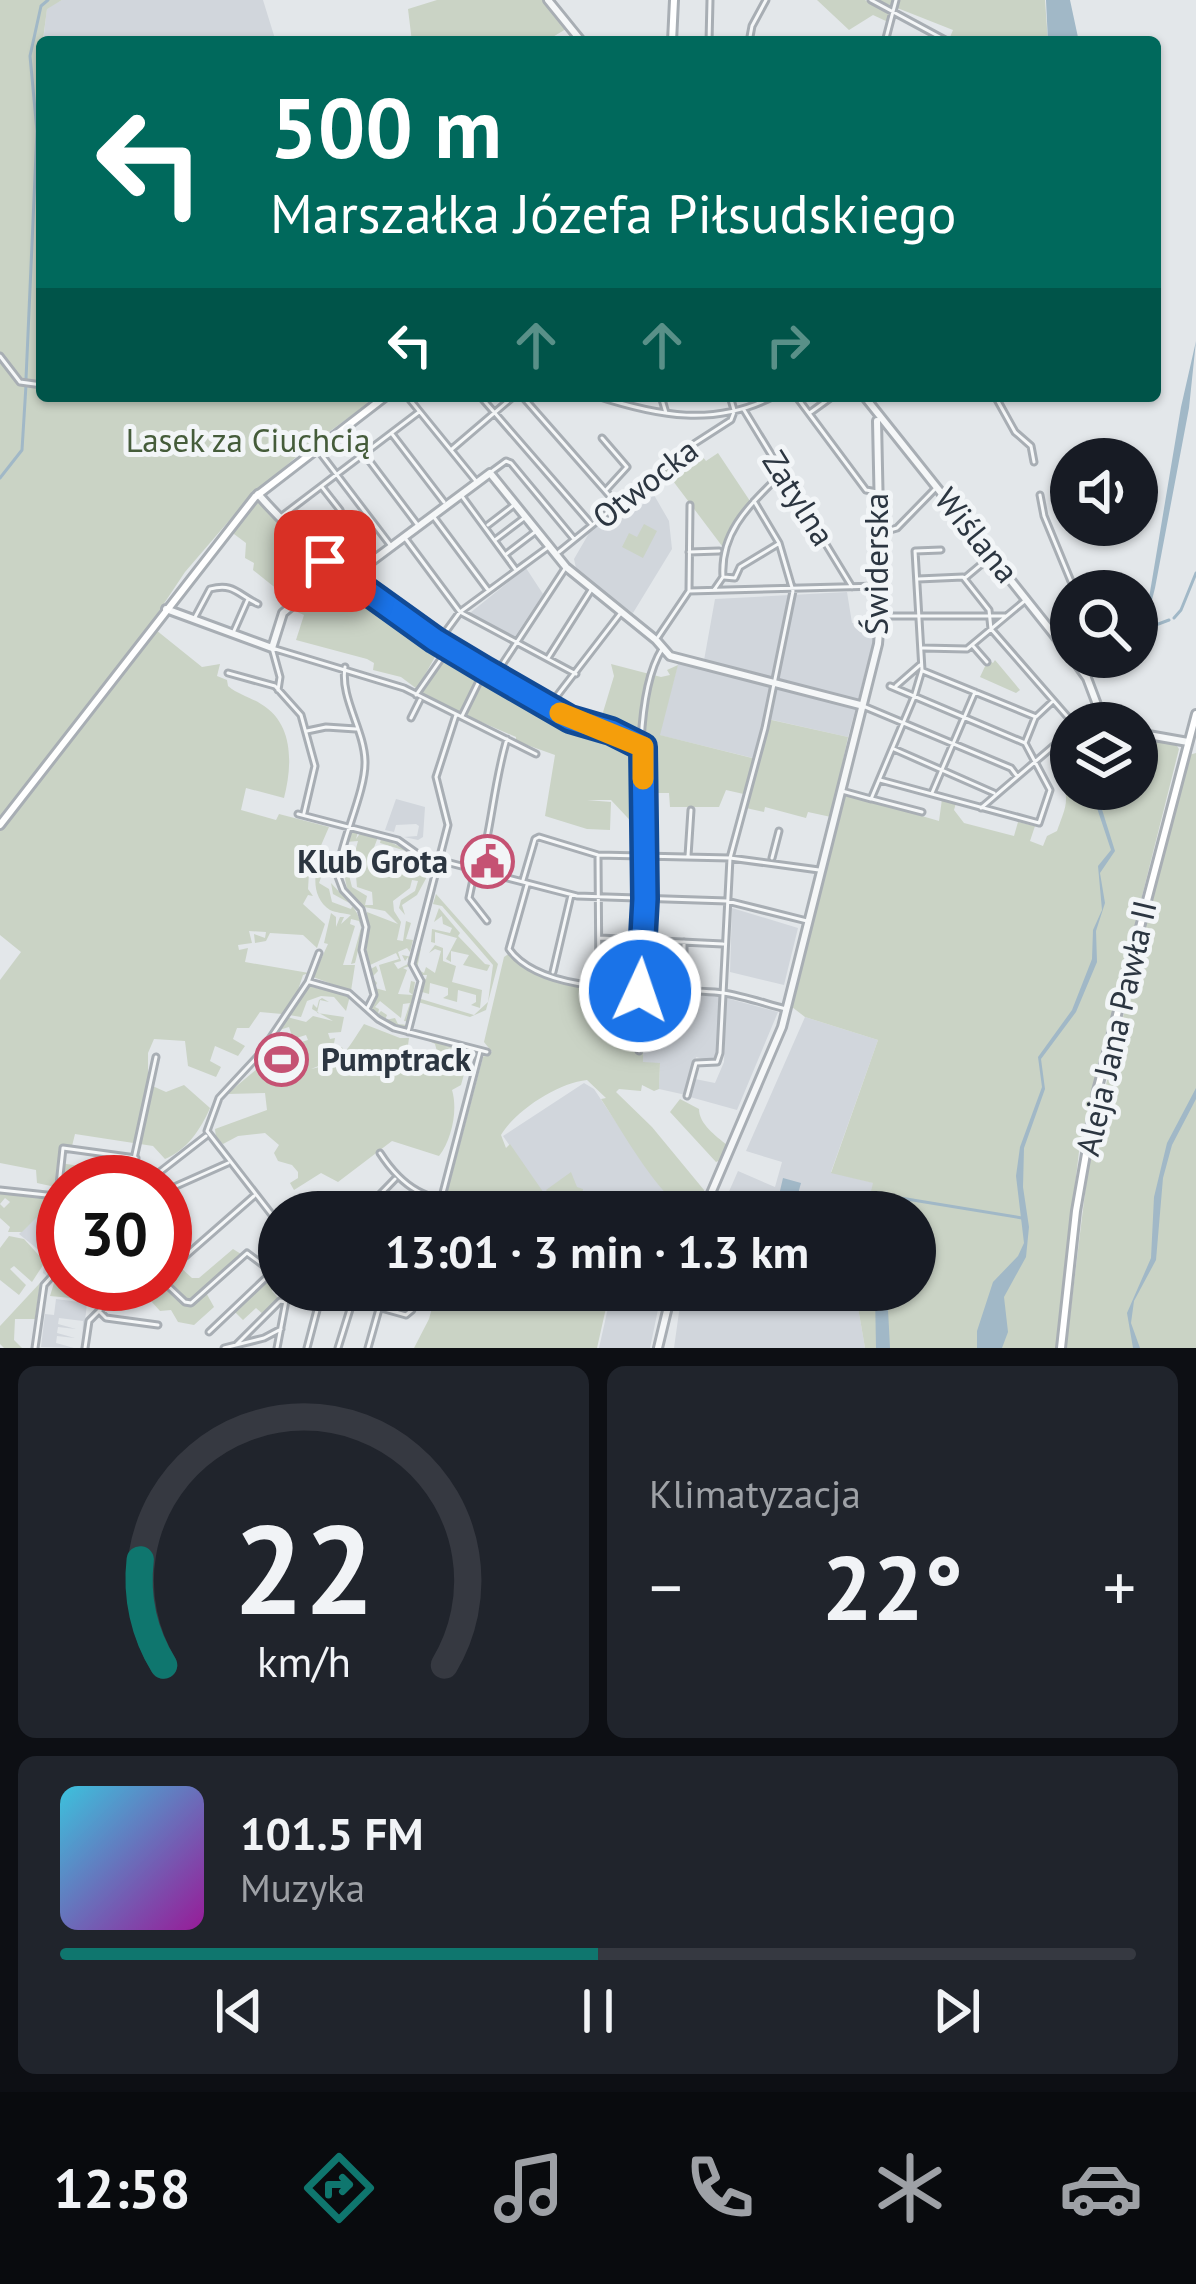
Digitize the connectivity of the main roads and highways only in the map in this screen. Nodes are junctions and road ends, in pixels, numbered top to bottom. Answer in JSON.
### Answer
{"nodes":[{"id":1,"x":674,"y":0,"type":"edge"},
{"id":2,"x":672,"y":36,"type":"edge"},
{"id":3,"x":378,"y":402,"type":"edge"},
{"id":4,"x":1196,"y":714,"type":"edge"},
{"id":5,"x":1192,"y":743,"type":"edge"},
{"id":6,"x":0,"y":824,"type":"edge"},
{"id":7,"x":1061,"y":1348,"type":"edge"}],
"edges":[{"from":1,"to":2,"type":"main road"},
{"from":3,"to":6,"type":"main road"},
{"from":4,"to":5,"type":"main road","name":"Aleja Jana Pawła II"},
{"from":5,"to":7,"type":"main road","name":"Aleja Jana Pawła II"}]}
